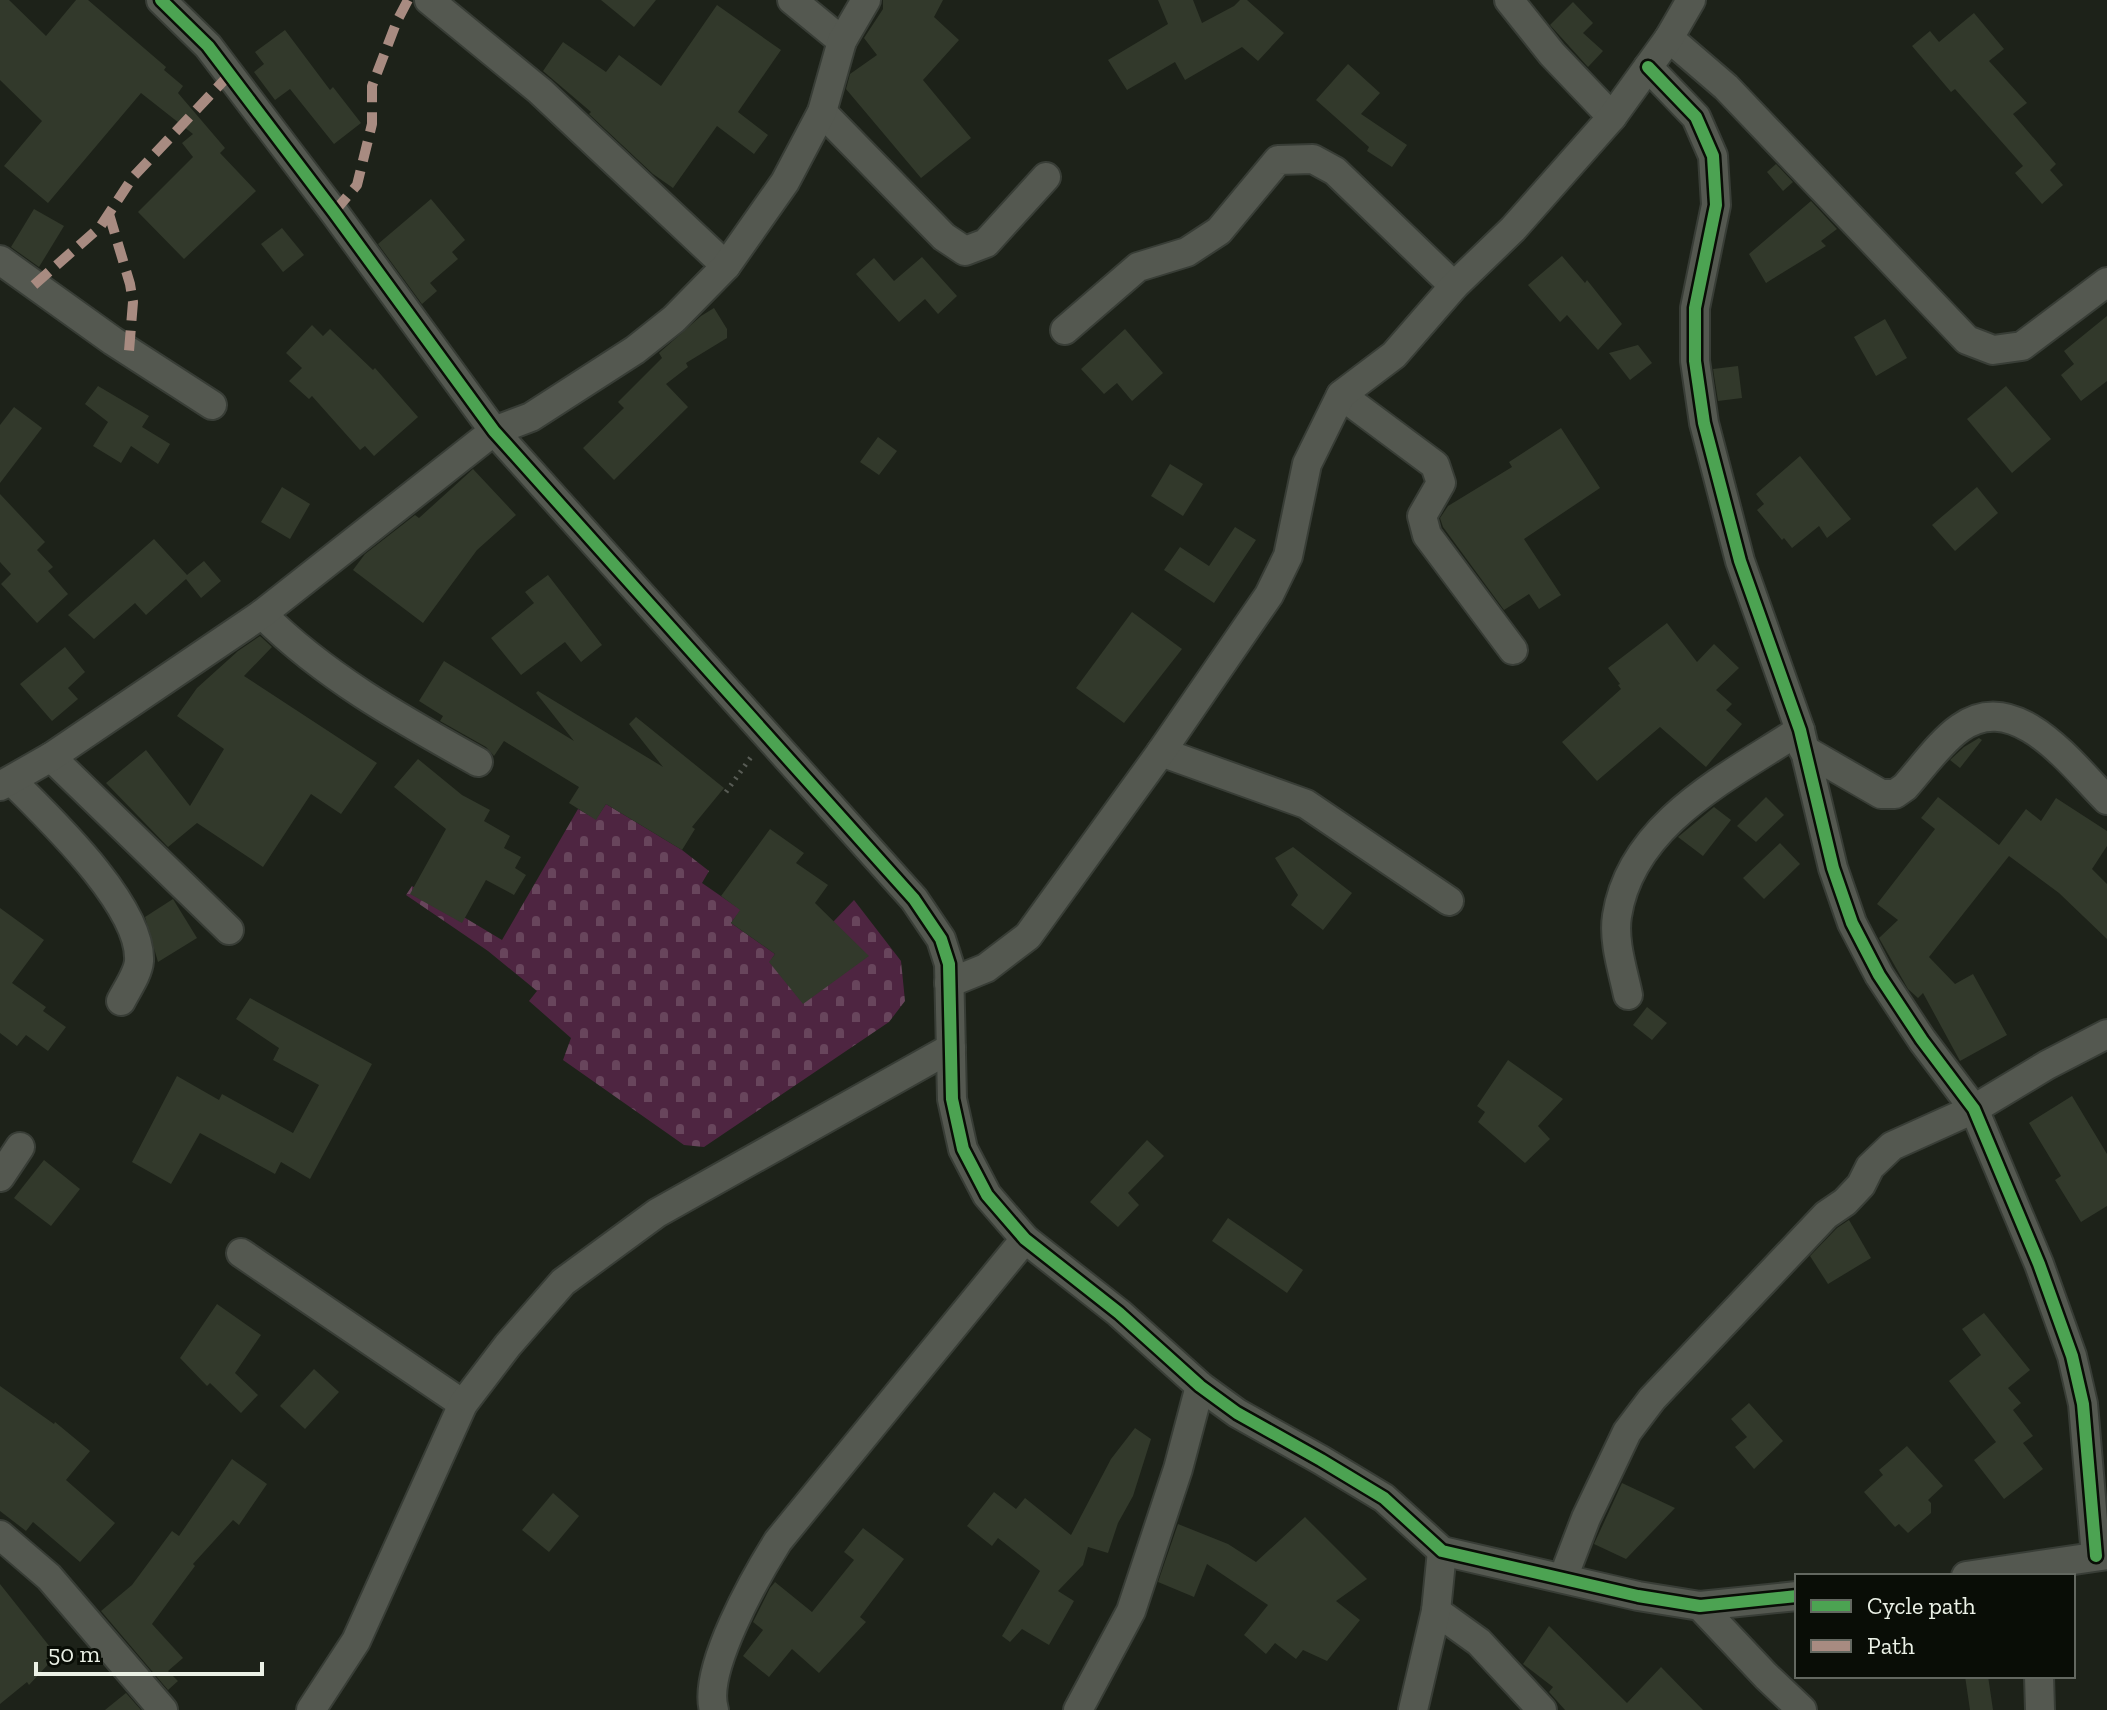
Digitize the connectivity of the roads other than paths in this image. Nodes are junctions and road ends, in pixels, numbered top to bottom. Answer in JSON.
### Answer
{"nodes":[{"id":1,"x":161,"y":0,"type":"edge"},
{"id":2,"x":429,"y":0,"type":"edge"},
{"id":3,"x":792,"y":0,"type":"edge"},
{"id":4,"x":866,"y":0,"type":"edge"},
{"id":5,"x":1509,"y":0,"type":"edge"},
{"id":6,"x":1691,"y":0,"type":"edge"},
{"id":7,"x":1669,"y":38,"type":"junction"},
{"id":8,"x":842,"y":41,"type":"junction"},
{"id":9,"x":1648,"y":67,"type":"junction"},
{"id":10,"x":822,"y":112,"type":"junction"},
{"id":11,"x":1612,"y":117,"type":"junction"},
{"id":12,"x":1046,"y":177,"type":"dead end"},
{"id":13,"x":0,"y":260,"type":"edge"},
{"id":14,"x":726,"y":266,"type":"junction"},
{"id":15,"x":2107,"y":282,"type":"edge"},
{"id":16,"x":1454,"y":286,"type":"junction"},
{"id":17,"x":1065,"y":330,"type":"dead end"},
{"id":18,"x":1341,"y":395,"type":"junction"},
{"id":19,"x":212,"y":405,"type":"dead end"},
{"id":20,"x":494,"y":431,"type":"junction"},
{"id":21,"x":262,"y":614,"type":"junction"},
{"id":22,"x":1513,"y":650,"type":"dead end"},
{"id":23,"x":1802,"y":740,"type":"junction"},
{"id":24,"x":1161,"y":752,"type":"junction"},
{"id":25,"x":51,"y":757,"type":"junction"},
{"id":26,"x":478,"y":762,"type":"dead end"},
{"id":27,"x":6,"y":783,"type":"edge"},
{"id":28,"x":2107,"y":800,"type":"edge"},
{"id":29,"x":1449,"y":901,"type":"dead end"},
{"id":30,"x":229,"y":930,"type":"dead end"},
{"id":31,"x":949,"y":983,"type":"junction"},
{"id":32,"x":1628,"y":995,"type":"dead end"},
{"id":33,"x":121,"y":1001,"type":"dead end"},
{"id":34,"x":2107,"y":1034,"type":"edge"},
{"id":35,"x":951,"y":1048,"type":"junction"},
{"id":36,"x":1974,"y":1109,"type":"junction"},
{"id":37,"x":20,"y":1147,"type":"dead end"},
{"id":38,"x":0,"y":1177,"type":"edge"},
{"id":39,"x":1025,"y":1239,"type":"junction"},
{"id":40,"x":241,"y":1253,"type":"dead end"},
{"id":41,"x":1200,"y":1386,"type":"junction"},
{"id":42,"x":463,"y":1404,"type":"junction"},
{"id":43,"x":2,"y":1541,"type":"edge"},
{"id":44,"x":1442,"y":1551,"type":"junction"},
{"id":45,"x":2102,"y":1555,"type":"edge"},
{"id":46,"x":2038,"y":1571,"type":"edge"},
{"id":47,"x":1995,"y":1574,"type":"edge"},
{"id":48,"x":1563,"y":1578,"type":"junction"},
{"id":49,"x":1795,"y":1596,"type":"edge"},
{"id":50,"x":1700,"y":1606,"type":"junction"},
{"id":51,"x":1436,"y":1611,"type":"junction"},
{"id":52,"x":2039,"y":1678,"type":"edge"},
{"id":53,"x":163,"y":1710,"type":"edge"},
{"id":54,"x":311,"y":1710,"type":"edge"},
{"id":55,"x":714,"y":1710,"type":"edge"},
{"id":56,"x":1078,"y":1710,"type":"edge"},
{"id":57,"x":1413,"y":1710,"type":"edge"},
{"id":58,"x":1542,"y":1710,"type":"edge"},
{"id":59,"x":1802,"y":1710,"type":"edge"},
{"id":60,"x":2040,"y":1710,"type":"edge"}],
"edges":[{"from":1,"to":20,"type":"street"},
{"from":2,"to":14,"type":"street"},
{"from":3,"to":8,"type":"street"},
{"from":4,"to":8,"type":"street"},
{"from":5,"to":11,"type":"street"},
{"from":6,"to":7,"type":"street"},
{"from":7,"to":9,"type":"street"},
{"from":7,"to":15,"type":"street"},
{"from":8,"to":10,"type":"street"},
{"from":9,"to":11,"type":"street"},
{"from":9,"to":23,"type":"street"},
{"from":10,"to":12,"type":"street"},
{"from":10,"to":14,"type":"street"},
{"from":11,"to":16,"type":"street"},
{"from":13,"to":19,"type":"street"},
{"from":14,"to":20,"type":"street"},
{"from":16,"to":17,"type":"street"},
{"from":16,"to":18,"type":"street"},
{"from":18,"to":22,"type":"street"},
{"from":18,"to":24,"type":"street"},
{"from":20,"to":21,"type":"street"},
{"from":20,"to":31,"type":"street"},
{"from":21,"to":25,"type":"street"},
{"from":21,"to":26,"type":"street"},
{"from":23,"to":28,"type":"street"},
{"from":23,"to":32,"type":"street"},
{"from":23,"to":36,"type":"street"},
{"from":24,"to":29,"type":"street"},
{"from":24,"to":31,"type":"street"},
{"from":25,"to":27,"type":"street"},
{"from":25,"to":30,"type":"street"},
{"from":27,"to":33,"type":"street"},
{"from":31,"to":35,"type":"street"},
{"from":34,"to":36,"type":"street"},
{"from":35,"to":39,"type":"street"},
{"from":35,"to":42,"type":"street"},
{"from":36,"to":45,"type":"street"},
{"from":36,"to":48,"type":"street"},
{"from":37,"to":38,"type":"street"},
{"from":39,"to":41,"type":"street"},
{"from":39,"to":55,"type":"street"},
{"from":40,"to":42,"type":"street"},
{"from":41,"to":44,"type":"street"},
{"from":41,"to":56,"type":"street"},
{"from":42,"to":54,"type":"street"},
{"from":43,"to":53,"type":"street"},
{"from":44,"to":48,"type":"street"},
{"from":44,"to":51,"type":"street"},
{"from":45,"to":46,"type":"street"},
{"from":46,"to":47,"type":"street"},
{"from":48,"to":50,"type":"street"},
{"from":49,"to":50,"type":"street"},
{"from":50,"to":59,"type":"street"},
{"from":51,"to":57,"type":"street"},
{"from":51,"to":58,"type":"street"},
{"from":52,"to":60,"type":"street"}]}
